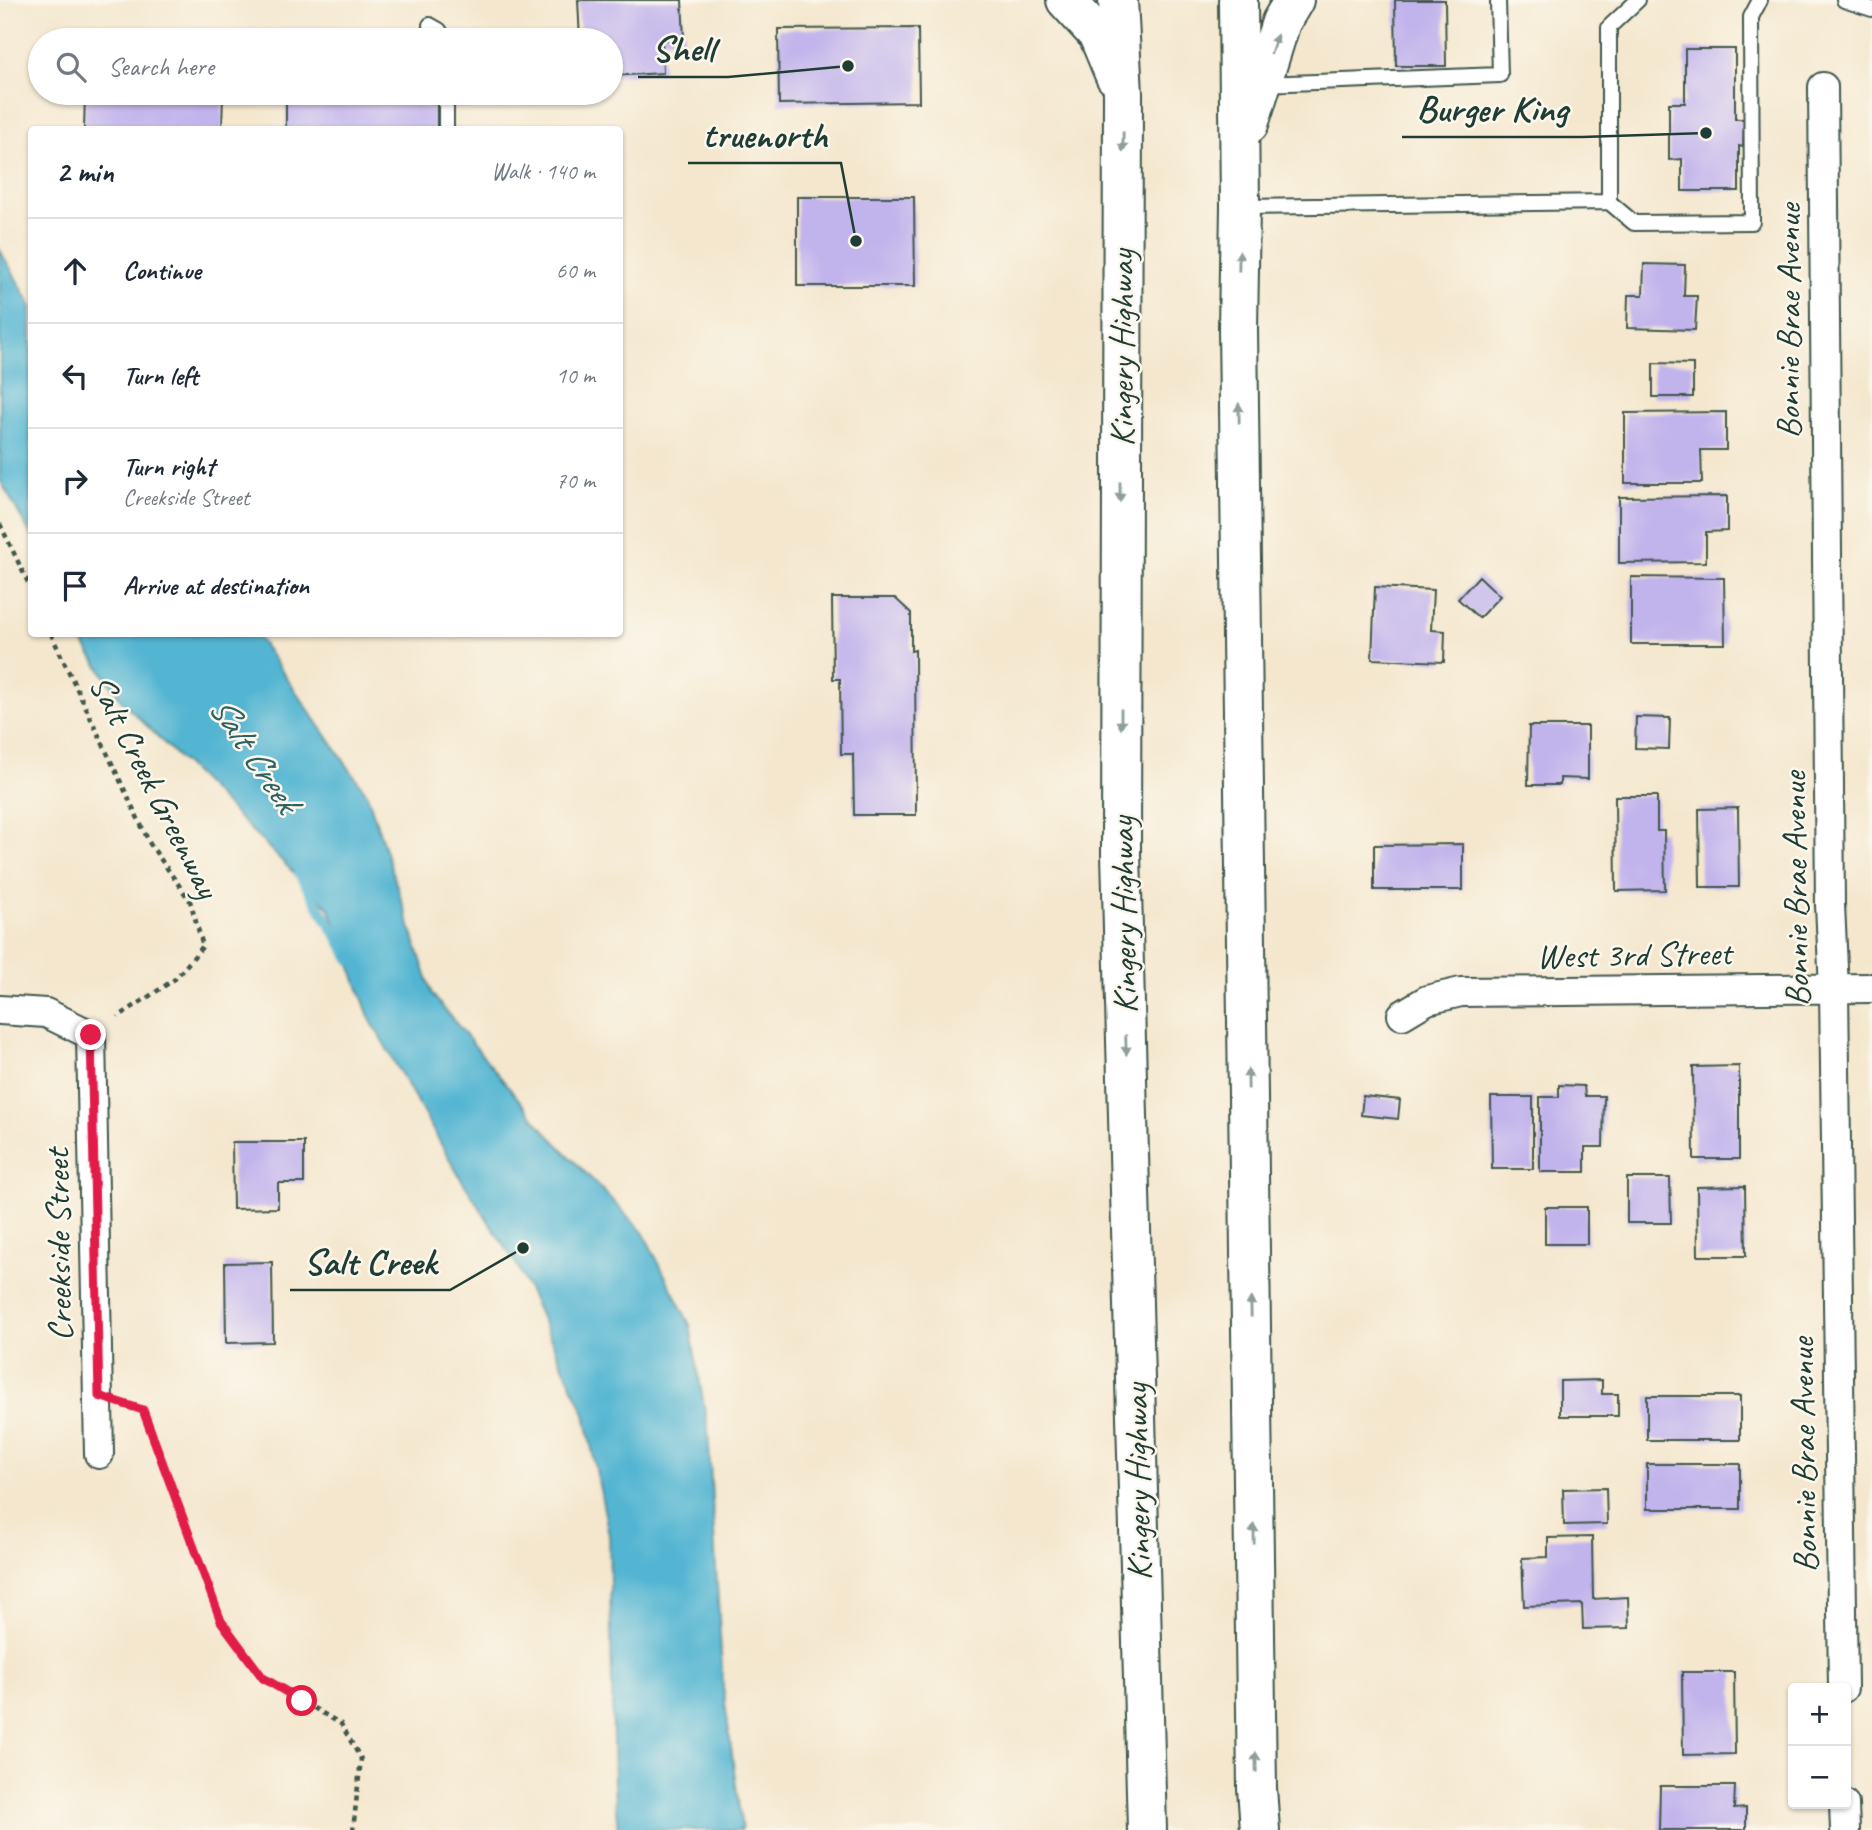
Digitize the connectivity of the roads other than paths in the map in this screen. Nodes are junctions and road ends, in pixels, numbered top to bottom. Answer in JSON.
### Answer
{"nodes":[{"id":1,"x":1066,"y":0,"type":"edge"},
{"id":2,"x":1118,"y":0,"type":"edge"},
{"id":3,"x":1238,"y":0,"type":"edge"},
{"id":4,"x":1294,"y":0,"type":"edge"},
{"id":5,"x":1498,"y":0,"type":"edge"},
{"id":6,"x":1638,"y":0,"type":"edge"},
{"id":7,"x":1760,"y":0,"type":"edge"},
{"id":8,"x":1844,"y":0,"type":"edge"},
{"id":9,"x":1872,"y":9,"type":"edge"},
{"id":10,"x":430,"y":24,"type":"dead end"},
{"id":11,"x":436,"y":28,"type":"edge"},
{"id":12,"x":1262,"y":84,"type":"junction"},
{"id":13,"x":1823,"y":88,"type":"dead end"},
{"id":14,"x":1123,"y":94,"type":"junction"},
{"id":15,"x":446,"y":105,"type":"edge"},
{"id":16,"x":446,"y":126,"type":"edge"},
{"id":17,"x":1239,"y":156,"type":"junction"},
{"id":18,"x":1609,"y":202,"type":"junction"},
{"id":19,"x":1240,"y":207,"type":"junction"},
{"id":20,"x":1872,"y":988,"type":"edge"},
{"id":21,"x":1834,"y":989,"type":"junction"},
{"id":22,"x":0,"y":1010,"type":"edge"},
{"id":23,"x":1402,"y":1015,"type":"dead end"},
{"id":24,"x":99,"y":1454,"type":"dead end"},
{"id":25,"x":1843,"y":1683,"type":"edge"},
{"id":26,"x":1844,"y":1809,"type":"edge"},
{"id":27,"x":1147,"y":1830,"type":"edge"},
{"id":28,"x":1260,"y":1830,"type":"edge"},
{"id":29,"x":1844,"y":1830,"type":"edge"}],
"edges":[{"from":1,"to":14,"type":"highway"},
{"from":2,"to":14,"type":"highway","name":"Kingery Highway"},
{"from":3,"to":17,"type":"highway"},
{"from":12,"to":4,"type":"highway","one_way":true},
{"from":5,"to":12,"type":"lane"},
{"from":6,"to":18,"type":"lane"},
{"from":7,"to":18,"type":"lane"},
{"from":8,"to":9,"type":"lane"},
{"from":10,"to":11,"type":"lane"},
{"from":12,"to":17,"type":"highway"},
{"from":13,"to":21,"type":"street","name":"Bonnie Brae Avenue"},
{"from":14,"to":27,"type":"highway","name":"Kingery Highway","one_way":true},
{"from":15,"to":16,"type":"lane"},
{"from":17,"to":19,"type":"highway"},
{"from":18,"to":19,"type":"lane"},
{"from":28,"to":19,"type":"highway","one_way":true},
{"from":20,"to":21,"type":"street","name":"West 3rd Street"},
{"from":21,"to":23,"type":"street","name":"West 3rd Street"},
{"from":21,"to":25,"type":"street","name":"Bonnie Brae Avenue"},
{"from":22,"to":24,"type":"street","name":"Creekside Street"},
{"from":26,"to":29,"type":"street"}]}
